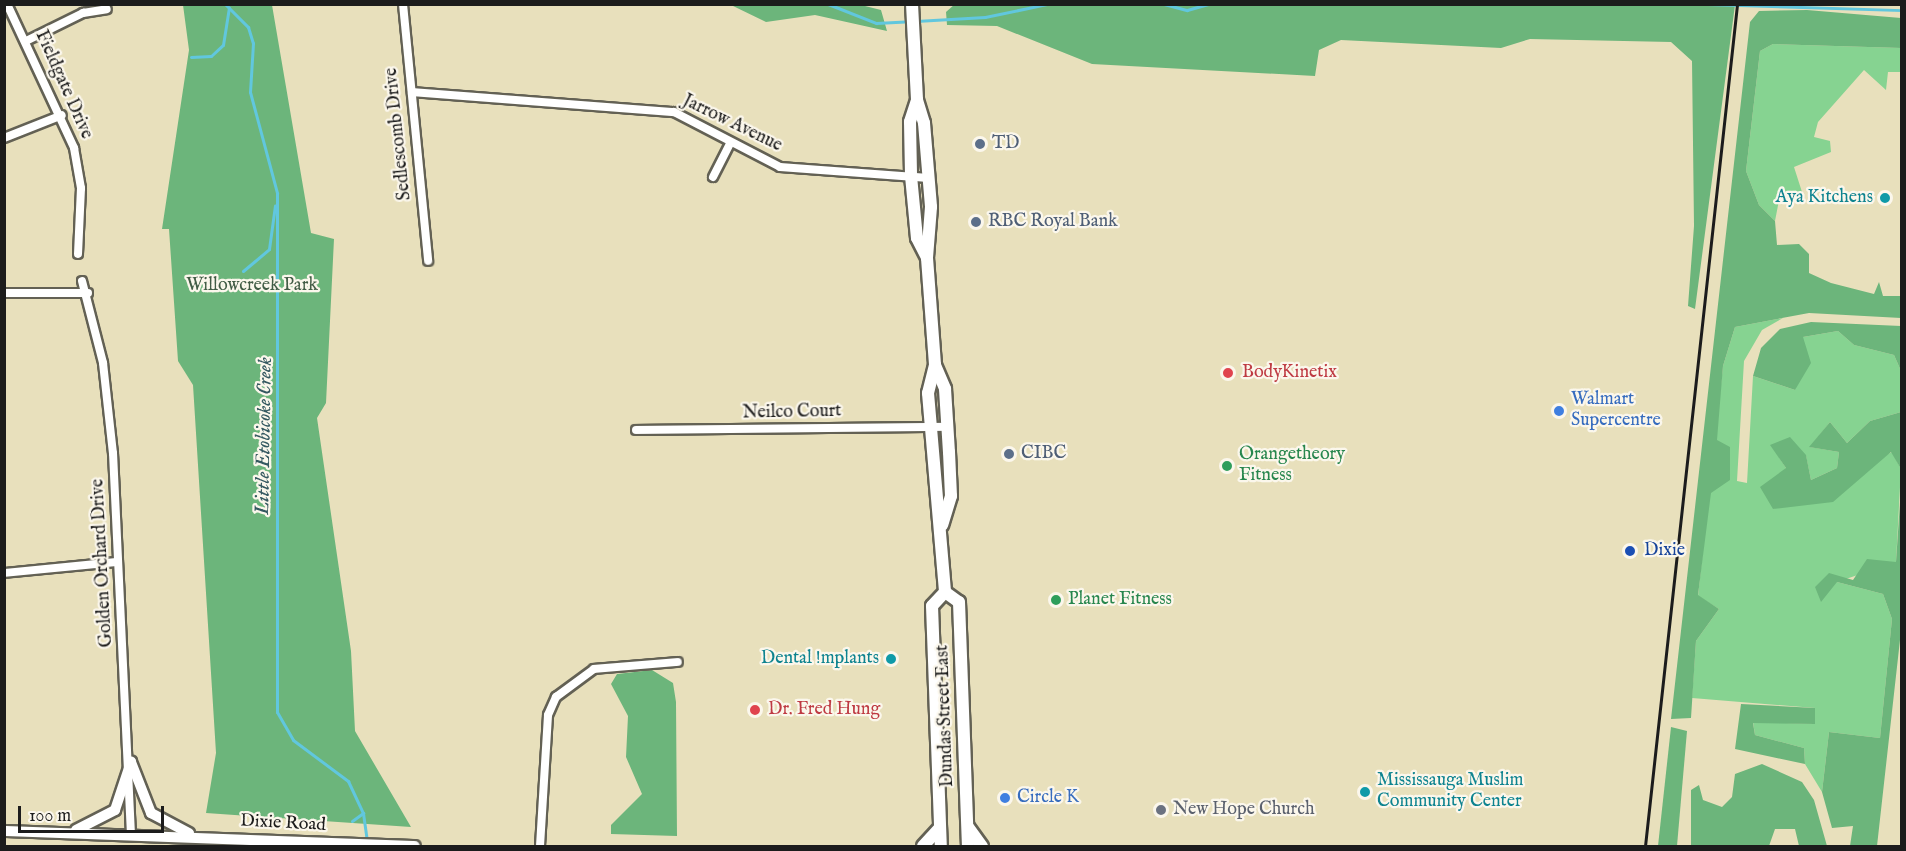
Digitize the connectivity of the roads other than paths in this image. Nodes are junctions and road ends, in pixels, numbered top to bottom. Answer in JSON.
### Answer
{"nodes":[{"id":1,"x":7,"y":4,"type":"edge"},
{"id":2,"x":403,"y":4,"type":"edge"},
{"id":3,"x":912,"y":5,"type":"edge"},
{"id":4,"x":107,"y":9,"type":"dead end"},
{"id":5,"x":26,"y":42,"type":"junction"},
{"id":6,"x":412,"y":92,"type":"junction"},
{"id":7,"x":917,"y":100,"type":"junction"},
{"id":8,"x":62,"y":115,"type":"junction"},
{"id":9,"x":4,"y":138,"type":"edge"},
{"id":10,"x":730,"y":144,"type":"junction"},
{"id":11,"x":912,"y":176,"type":"junction"},
{"id":12,"x":713,"y":177,"type":"dead end"},
{"id":13,"x":929,"y":178,"type":"junction"},
{"id":14,"x":78,"y":254,"type":"dead end"},
{"id":15,"x":927,"y":258,"type":"junction"},
{"id":16,"x":428,"y":261,"type":"dead end"},
{"id":17,"x":82,"y":281,"type":"dead end"},
{"id":18,"x":4,"y":293,"type":"edge"},
{"id":19,"x":88,"y":293,"type":"junction"},
{"id":20,"x":935,"y":365,"type":"junction"},
{"id":21,"x":931,"y":427,"type":"junction"},
{"id":22,"x":948,"y":428,"type":"junction"},
{"id":23,"x":636,"y":430,"type":"dead end"},
{"id":24,"x":942,"y":526,"type":"junction"},
{"id":25,"x":117,"y":562,"type":"junction"},
{"id":26,"x":4,"y":573,"type":"edge"},
{"id":27,"x":945,"y":592,"type":"junction"},
{"id":28,"x":678,"y":662,"type":"dead end"},
{"id":29,"x":131,"y":762,"type":"junction"},
{"id":30,"x":968,"y":826,"type":"junction"},
{"id":31,"x":940,"y":828,"type":"junction"},
{"id":32,"x":4,"y":831,"type":"edge"},
{"id":33,"x":66,"y":833,"type":"junction"},
{"id":34,"x":131,"y":835,"type":"junction"},
{"id":35,"x":196,"y":836,"type":"junction"},
{"id":36,"x":130,"y":846,"type":"edge"},
{"id":37,"x":405,"y":846,"type":"edge"},
{"id":38,"x":415,"y":846,"type":"edge"},
{"id":39,"x":540,"y":846,"type":"edge"},
{"id":40,"x":923,"y":846,"type":"edge"},
{"id":41,"x":941,"y":846,"type":"edge"},
{"id":42,"x":968,"y":846,"type":"edge"},
{"id":43,"x":982,"y":846,"type":"edge"}],
"edges":[{"from":1,"to":5,"type":"street","name":"Fieldgate Drive"},
{"from":2,"to":6,"type":"street","name":"Sedlescomb Drive"},
{"from":3,"to":7,"type":"main road","name":"Dundas Street East"},
{"from":4,"to":5,"type":"street"},
{"from":5,"to":8,"type":"street","name":"Fieldgate Drive"},
{"from":6,"to":10,"type":"street","name":"Jarrow Avenue"},
{"from":6,"to":16,"type":"street","name":"Sedlescomb Drive"},
{"from":7,"to":11,"type":"main road","name":"Dundas Street East"},
{"from":7,"to":13,"type":"main road","name":"Dundas Street East"},
{"from":8,"to":9,"type":"street"},
{"from":8,"to":14,"type":"street","name":"Fieldgate Drive"},
{"from":10,"to":11,"type":"street","name":"Jarrow Avenue"},
{"from":10,"to":12,"type":"street"},
{"from":11,"to":13,"type":"street","name":"Jarrow Avenue"},
{"from":11,"to":15,"type":"main road","name":"Dundas Street East"},
{"from":13,"to":15,"type":"main road","name":"Dundas Street East"},
{"from":15,"to":20,"type":"main road","name":"Dundas Street East"},
{"from":17,"to":19,"type":"street","name":"Golden Orchard Drive"},
{"from":18,"to":19,"type":"street"},
{"from":19,"to":25,"type":"street","name":"Golden Orchard Drive"},
{"from":20,"to":21,"type":"main road","name":"Dundas Street East"},
{"from":20,"to":22,"type":"main road","name":"Dundas Street East"},
{"from":21,"to":22,"type":"street","name":"Neilco Court"},
{"from":21,"to":23,"type":"street","name":"Neilco Court"},
{"from":21,"to":24,"type":"main road","name":"Dundas Street East"},
{"from":22,"to":24,"type":"main road","name":"Dundas Street East"},
{"from":24,"to":27,"type":"main road","name":"Dundas Street East"},
{"from":25,"to":26,"type":"street"},
{"from":25,"to":29,"type":"street","name":"Golden Orchard Drive"},
{"from":27,"to":30,"type":"main road","name":"Dundas Street East"},
{"from":27,"to":31,"type":"main road","name":"Dundas Street East"},
{"from":28,"to":39,"type":"street"},
{"from":29,"to":33,"type":"main road"},
{"from":29,"to":34,"type":"street","name":"Golden Orchard Drive"},
{"from":29,"to":35,"type":"main road"},
{"from":30,"to":42,"type":"main road","name":"Dundas Street East"},
{"from":30,"to":43,"type":"main road"},
{"from":31,"to":40,"type":"main road"},
{"from":31,"to":41,"type":"main road","name":"Dundas Street East"},
{"from":32,"to":33,"type":"main road","name":"Dixie Road"},
{"from":33,"to":34,"type":"main road","name":"Dixie Road"},
{"from":34,"to":35,"type":"main road","name":"Dixie Road"},
{"from":34,"to":36,"type":"main road","name":"Golden Orchard Drive"},
{"from":35,"to":37,"type":"main road","name":"Dixie Road"},
{"from":37,"to":38,"type":"main road","name":"Dixie Road"}]}
